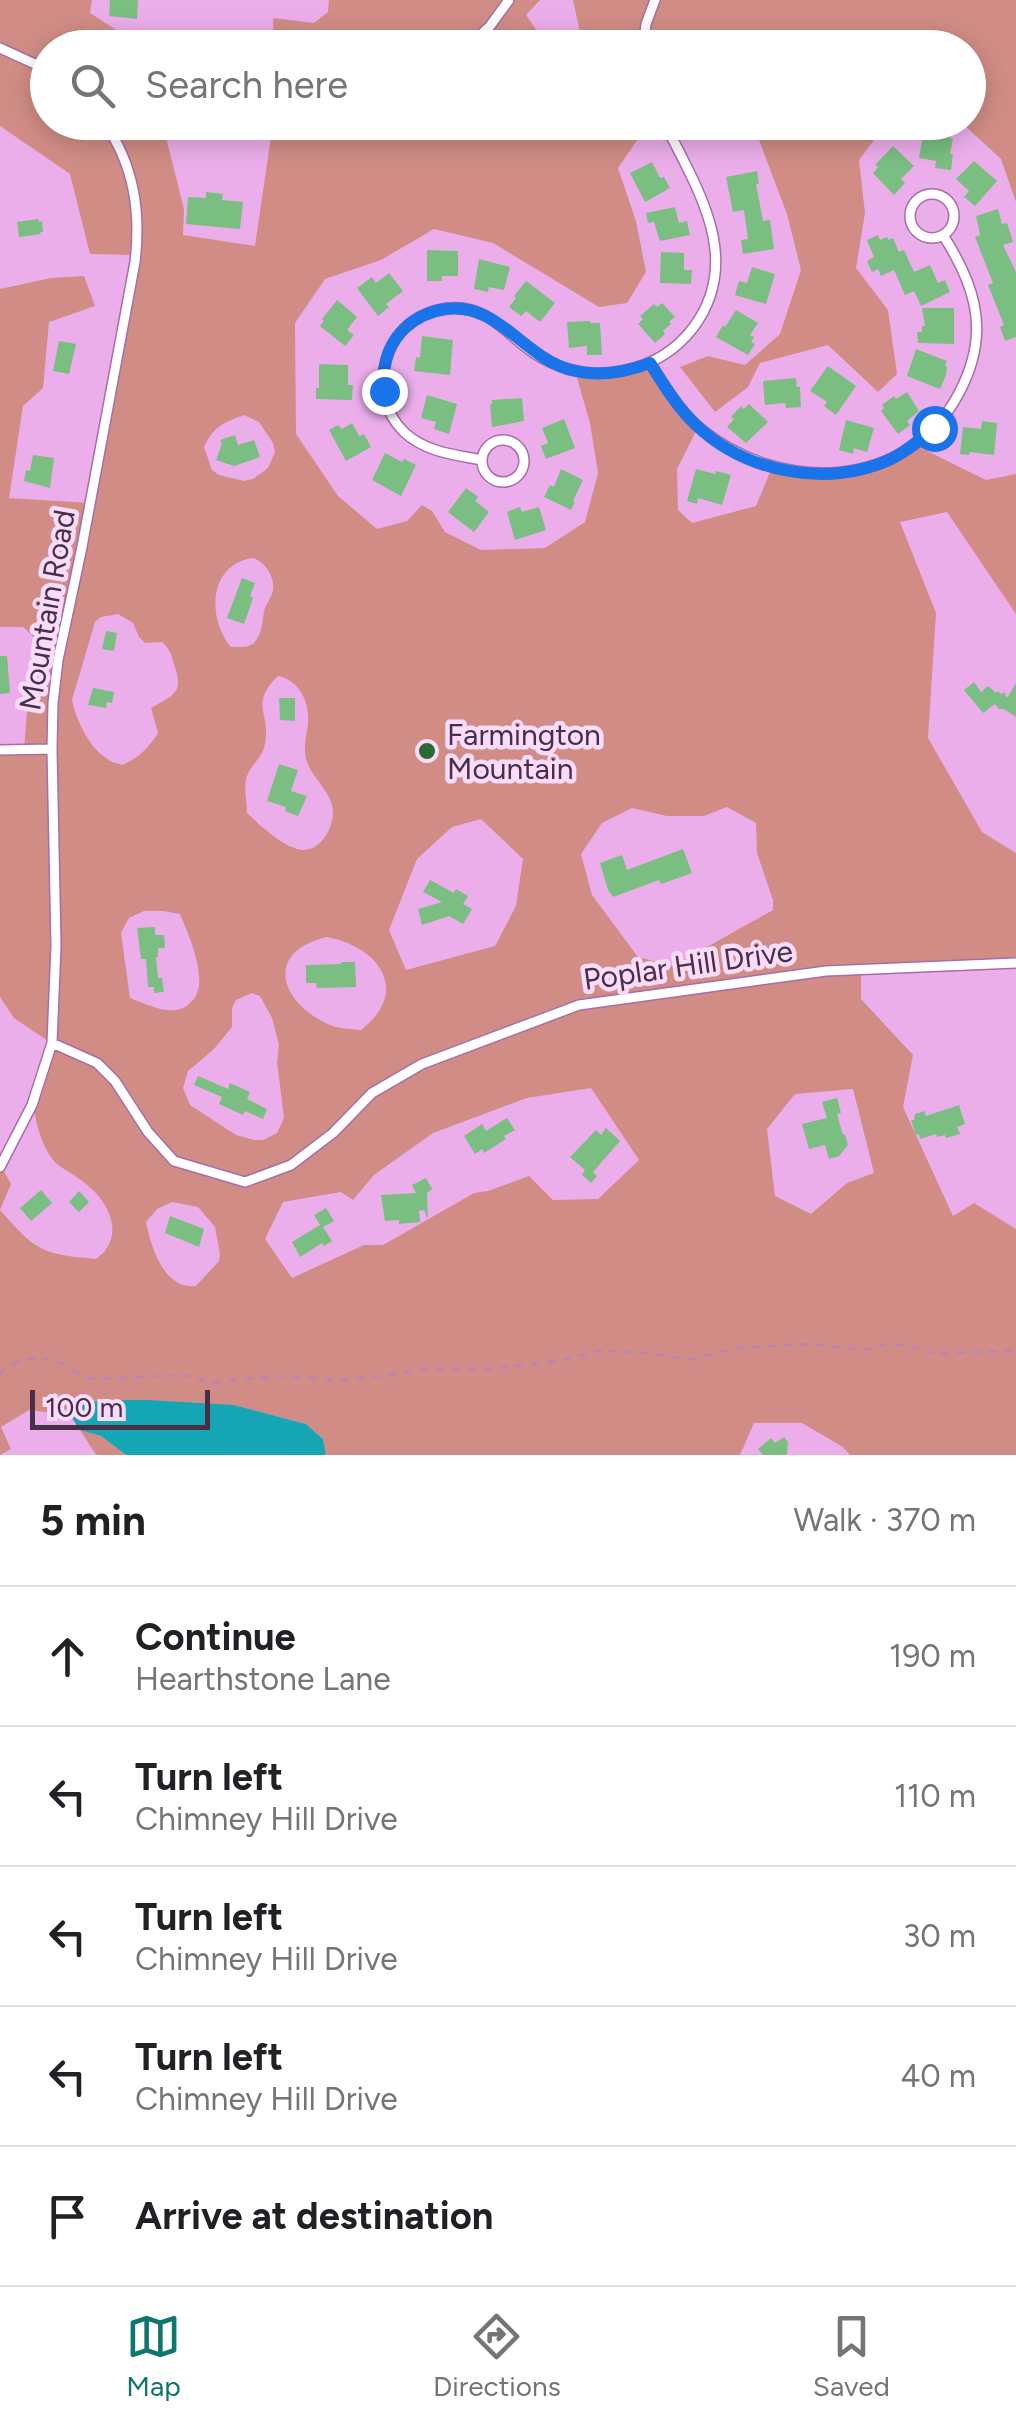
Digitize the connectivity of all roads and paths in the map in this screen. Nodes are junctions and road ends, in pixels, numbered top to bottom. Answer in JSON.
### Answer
{"nodes":[{"id":1,"x":509,"y":0,"type":"edge"},
{"id":2,"x":655,"y":0,"type":"edge"},
{"id":3,"x":486,"y":30,"type":"edge"},
{"id":4,"x":645,"y":30,"type":"edge"},
{"id":5,"x":0,"y":48,"type":"edge"},
{"id":6,"x":30,"y":62,"type":"edge"},
{"id":7,"x":115,"y":140,"type":"edge"},
{"id":8,"x":672,"y":140,"type":"edge"},
{"id":9,"x":943,"y":235,"type":"junction"},
{"id":10,"x":650,"y":363,"type":"junction"},
{"id":11,"x":482,"y":460,"type":"junction"},
{"id":12,"x":0,"y":750,"type":"edge"},
{"id":13,"x":52,"y":750,"type":"junction"},
{"id":14,"x":1016,"y":963,"type":"edge"},
{"id":15,"x":52,"y":1043,"type":"junction"},
{"id":16,"x":0,"y":1167,"type":"edge"},
{"id":17,"x":1016,"y":1350,"type":"edge"},
{"id":18,"x":0,"y":1375,"type":"edge"}],
"edges":[{"from":1,"to":3,"type":"street"},
{"from":2,"to":4,"type":"street"},
{"from":5,"to":6,"type":"street"},
{"from":7,"to":13,"type":"street","name":"Mountain Road"},
{"from":8,"to":10,"type":"street"},
{"from":9,"to":9,"type":"street"},
{"from":9,"to":10,"type":"street"},
{"from":10,"to":11,"type":"street"},
{"from":11,"to":11,"type":"street"},
{"from":12,"to":13,"type":"street"},
{"from":13,"to":15,"type":"street","name":"Mountain Road"},
{"from":14,"to":15,"type":"street","name":"Poplar Hill Drive"},
{"from":15,"to":16,"type":"street","name":"Mountain Road"},
{"from":17,"to":18,"type":"path"}]}
